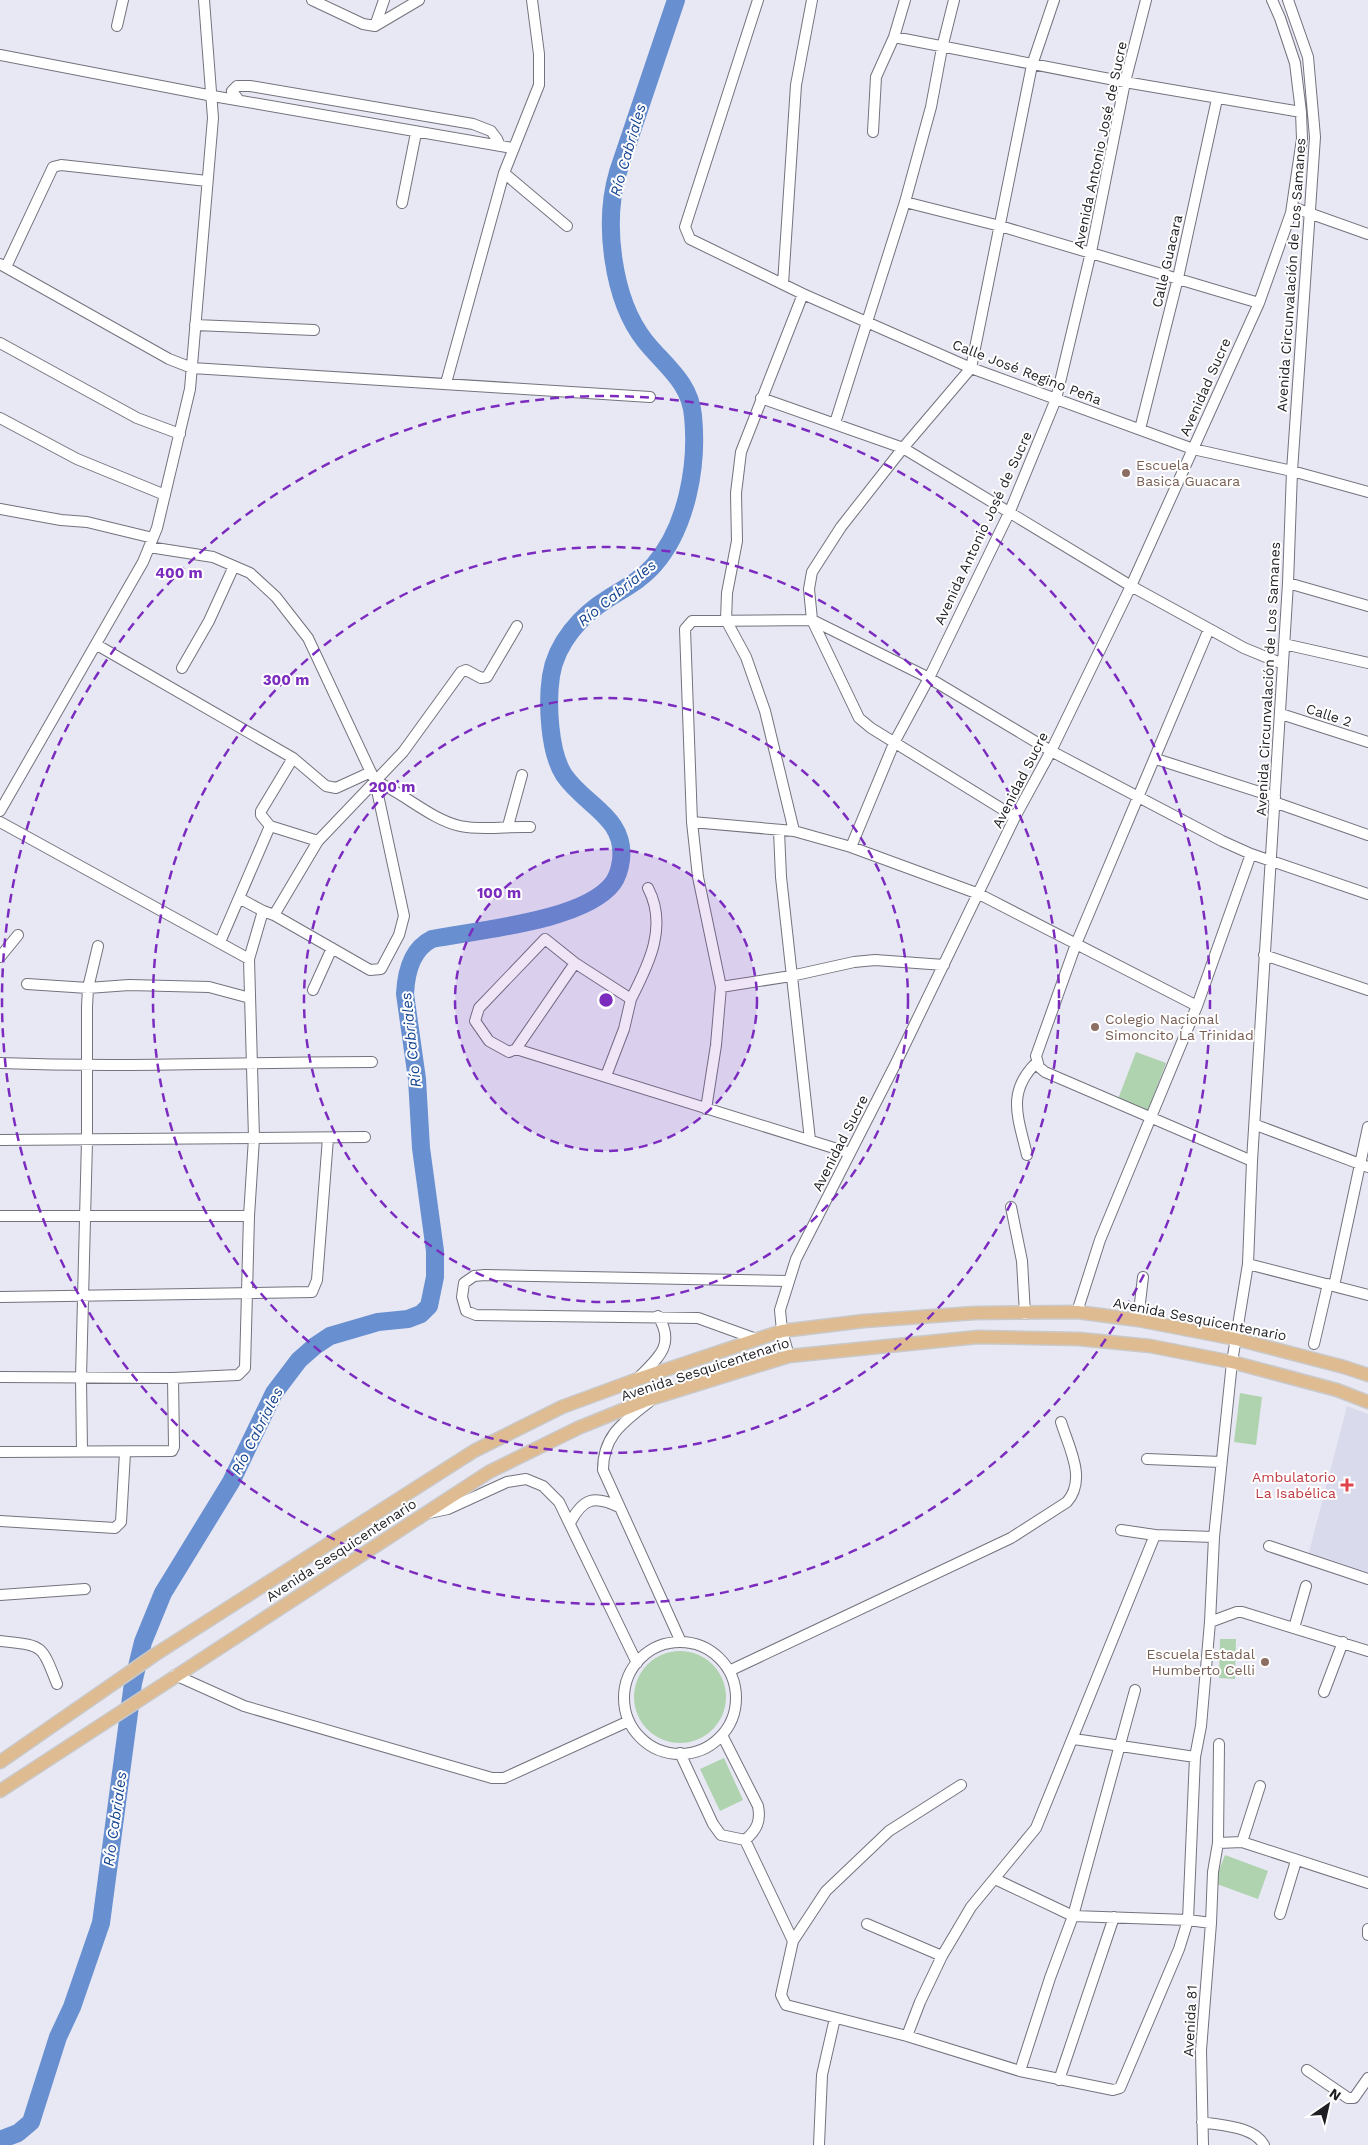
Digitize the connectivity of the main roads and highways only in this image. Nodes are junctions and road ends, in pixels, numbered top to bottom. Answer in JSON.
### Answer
{"nodes":[{"id":1,"x":1368,"y":1375,"type":"edge"},
{"id":2,"x":1368,"y":1402,"type":"edge"},
{"id":3,"x":0,"y":1762,"type":"edge"},
{"id":4,"x":0,"y":1791,"type":"edge"}],
"edges":[{"from":1,"to":3,"type":"main road","name":"Avenida Sesquicentenario"},
{"from":2,"to":4,"type":"main road","name":"Avenida Sesquicentenario"}]}
